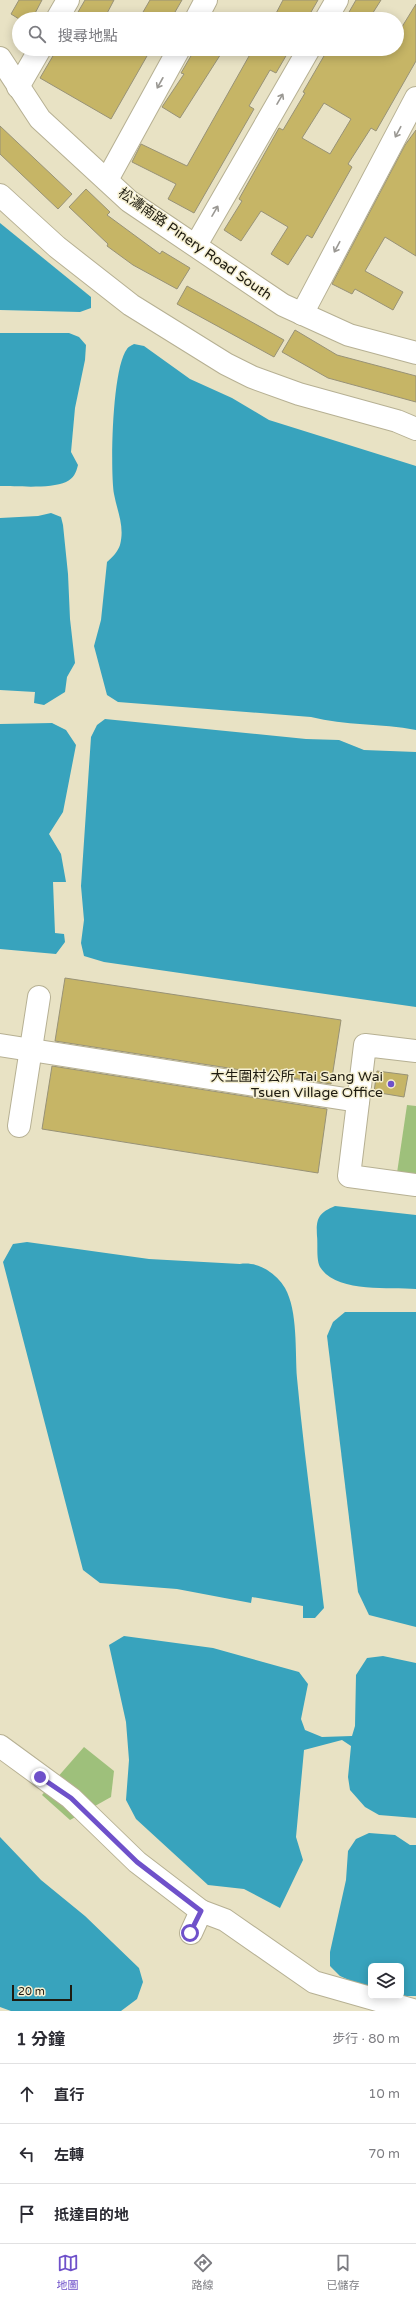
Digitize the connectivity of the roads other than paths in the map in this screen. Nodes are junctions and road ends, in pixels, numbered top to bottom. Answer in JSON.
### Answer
{"nodes":[{"id":1,"x":68,"y":0,"type":"edge"},
{"id":2,"x":206,"y":0,"type":"edge"},
{"id":3,"x":337,"y":0,"type":"edge"},
{"id":4,"x":61,"y":12,"type":"edge"},
{"id":5,"x":200,"y":12,"type":"edge"},
{"id":6,"x":330,"y":12,"type":"edge"},
{"id":7,"x":36,"y":56,"type":"edge"},
{"id":8,"x":175,"y":56,"type":"edge"},
{"id":9,"x":305,"y":56,"type":"edge"},
{"id":10,"x":0,"y":58,"type":"edge"},
{"id":11,"x":18,"y":87,"type":"junction"},
{"id":12,"x":416,"y":98,"type":"edge"},
{"id":13,"x":107,"y":180,"type":"junction"},
{"id":14,"x":0,"y":195,"type":"edge"},
{"id":15,"x":196,"y":245,"type":"junction"},
{"id":16,"x":302,"y":314,"type":"junction"},
{"id":17,"x":416,"y":352,"type":"edge"},
{"id":18,"x":416,"y":429,"type":"edge"},
{"id":19,"x":39,"y":997,"type":"dead end"},
{"id":20,"x":0,"y":1045,"type":"edge"},
{"id":21,"x":31,"y":1050,"type":"junction"},
{"id":22,"x":416,"y":1052,"type":"edge"},
{"id":23,"x":358,"y":1101,"type":"junction"},
{"id":24,"x":19,"y":1126,"type":"dead end"},
{"id":25,"x":416,"y":1185,"type":"edge"},
{"id":26,"x":0,"y":1746,"type":"edge"},
{"id":27,"x":201,"y":1911,"type":"junction"},
{"id":28,"x":190,"y":1933,"type":"dead end"},
{"id":29,"x":416,"y":2011,"type":"edge"}],
"edges":[{"from":1,"to":4,"type":"street"},
{"from":2,"to":5,"type":"street"},
{"from":3,"to":6,"type":"street"},
{"from":7,"to":11,"type":"street"},
{"from":8,"to":13,"type":"street","one_way":true},
{"from":15,"to":9,"type":"street","one_way":true},
{"from":10,"to":11,"type":"street","name":"松濤南路 Pinery Road South"},
{"from":11,"to":13,"type":"street","name":"松濤南路 Pinery Road South"},
{"from":12,"to":16,"type":"street","one_way":true},
{"from":13,"to":15,"type":"street","name":"松濤南路 Pinery Road South"},
{"from":14,"to":18,"type":"street"},
{"from":15,"to":16,"type":"street","name":"松濤南路 Pinery Road South"},
{"from":16,"to":17,"type":"street","name":"松濤南路 Pinery Road South"},
{"from":19,"to":21,"type":"street"},
{"from":20,"to":21,"type":"street"},
{"from":21,"to":23,"type":"street"},
{"from":21,"to":24,"type":"street"},
{"from":22,"to":23,"type":"street"},
{"from":23,"to":25,"type":"street"},
{"from":26,"to":27,"type":"street"},
{"from":27,"to":28,"type":"street"},
{"from":27,"to":29,"type":"street"}]}
